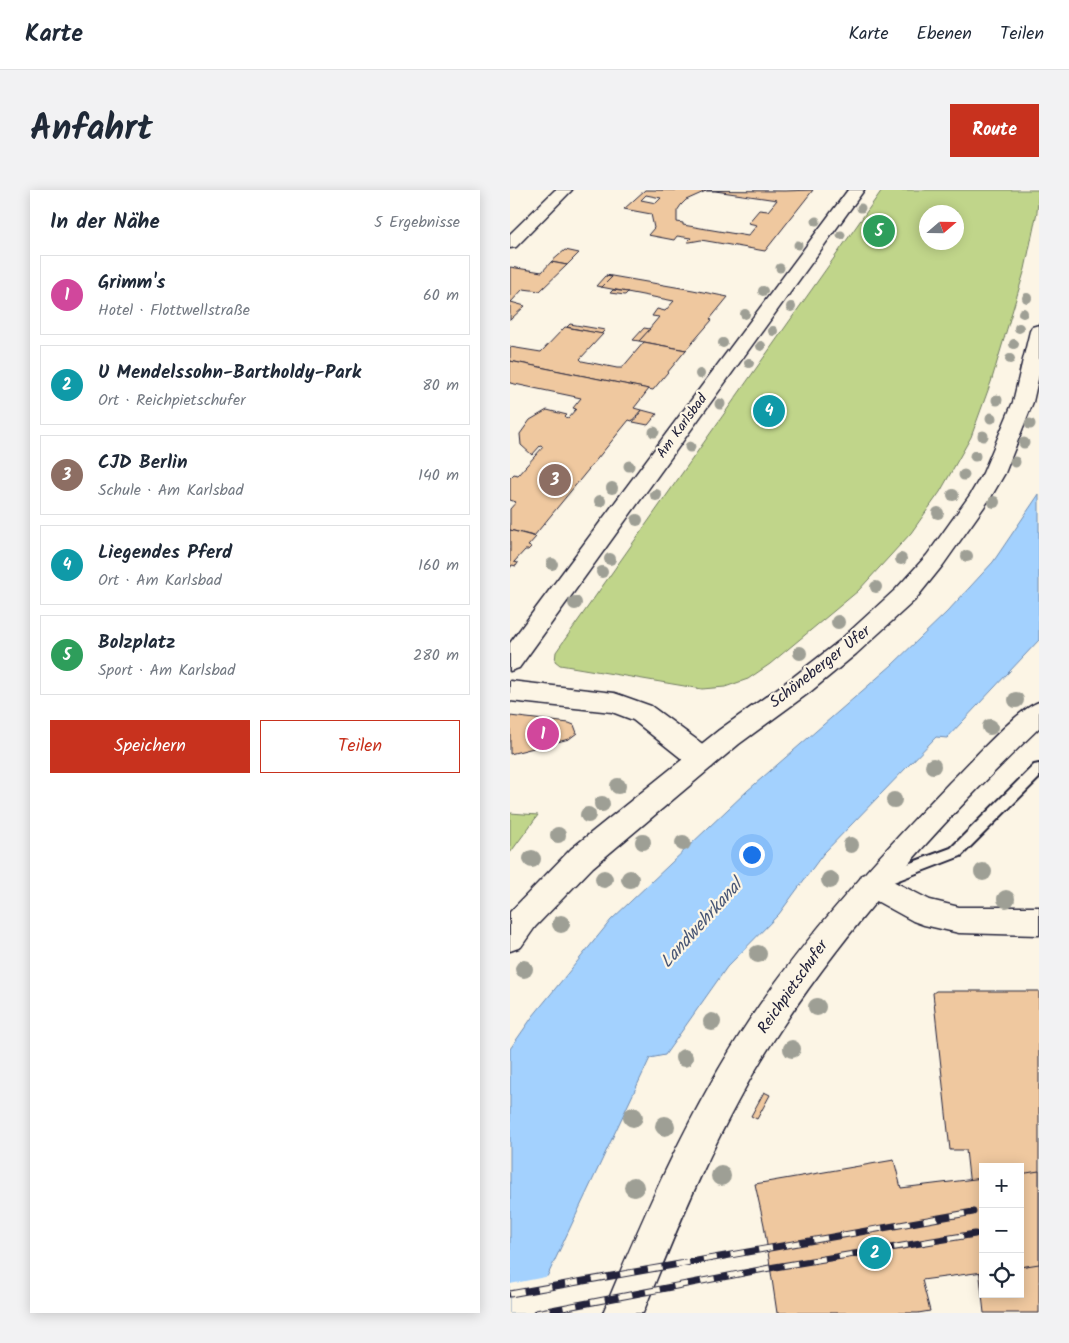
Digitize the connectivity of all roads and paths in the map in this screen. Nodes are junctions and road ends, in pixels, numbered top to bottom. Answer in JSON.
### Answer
{"nodes":[{"id":1,"x":564,"y":190,"type":"edge"},
{"id":2,"x":856,"y":190,"type":"edge"},
{"id":3,"x":510,"y":243,"type":"edge"},
{"id":4,"x":1039,"y":331,"type":"edge"},
{"id":5,"x":1034,"y":376,"type":"edge"},
{"id":6,"x":510,"y":662,"type":"edge"},
{"id":7,"x":510,"y":691,"type":"edge"},
{"id":8,"x":1039,"y":712,"type":"edge"},
{"id":9,"x":702,"y":759,"type":"junction"},
{"id":10,"x":1039,"y":769,"type":"edge"},
{"id":11,"x":873,"y":884,"type":"junction"},
{"id":12,"x":1039,"y":921,"type":"edge"},
{"id":13,"x":510,"y":936,"type":"edge"},
{"id":14,"x":623,"y":1313,"type":"edge"}],
"edges":[{"from":1,"to":3,"type":"main road"},
{"from":2,"to":6,"type":"main road","name":"Am Karlsbad"},
{"from":4,"to":5,"type":"main road","name":"Schöneberger Ufer"},
{"from":5,"to":9,"type":"main road","name":"Schöneberger Ufer"},
{"from":7,"to":9,"type":"main road"},
{"from":8,"to":11,"type":"main road","name":"Reichpietschufer"},
{"from":9,"to":13,"type":"main road","name":"Schöneberger Ufer"},
{"from":10,"to":11,"type":"lane"},
{"from":11,"to":12,"type":"main road"},
{"from":11,"to":14,"type":"main road","name":"Reichpietschufer"}]}
